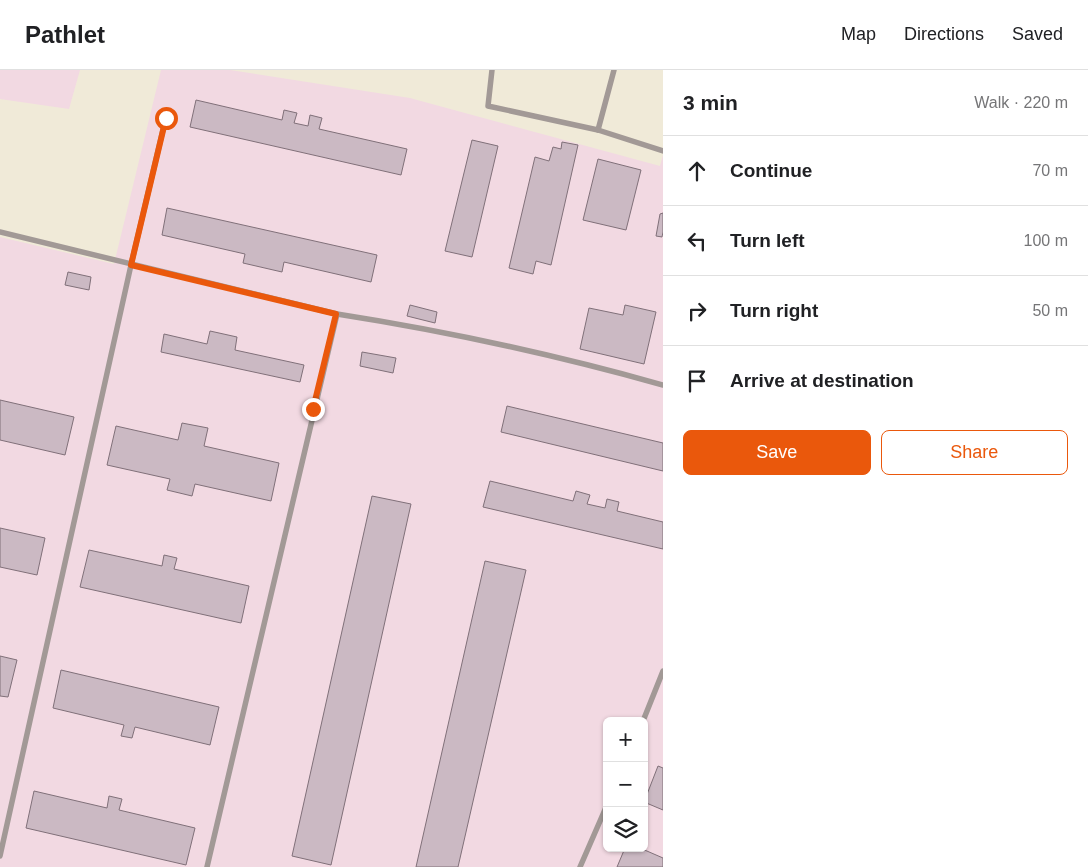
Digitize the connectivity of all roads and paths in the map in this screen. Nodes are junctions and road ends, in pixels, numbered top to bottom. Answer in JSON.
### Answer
{"nodes":[{"id":1,"x":492,"y":70,"type":"edge"},
{"id":2,"x":614,"y":70,"type":"edge"},
{"id":3,"x":166,"y":118,"type":"dead end"},
{"id":4,"x":598,"y":130,"type":"junction"},
{"id":5,"x":663,"y":152,"type":"edge"},
{"id":6,"x":0,"y":232,"type":"edge"},
{"id":7,"x":131,"y":265,"type":"junction"},
{"id":8,"x":336,"y":314,"type":"junction"},
{"id":9,"x":663,"y":385,"type":"edge"},
{"id":10,"x":663,"y":671,"type":"edge"},
{"id":11,"x":644,"y":717,"type":"edge"},
{"id":12,"x":606,"y":807,"type":"edge"},
{"id":13,"x":0,"y":856,"type":"edge"},
{"id":14,"x":207,"y":867,"type":"edge"},
{"id":15,"x":580,"y":867,"type":"edge"}],
"edges":[{"from":1,"to":4,"type":"lane"},
{"from":2,"to":4,"type":"lane"},
{"from":3,"to":7,"type":"lane"},
{"from":4,"to":5,"type":"lane"},
{"from":6,"to":7,"type":"lane"},
{"from":7,"to":8,"type":"lane"},
{"from":7,"to":13,"type":"lane"},
{"from":8,"to":9,"type":"lane"},
{"from":8,"to":14,"type":"lane"},
{"from":10,"to":11,"type":"lane"},
{"from":12,"to":15,"type":"lane"}]}
